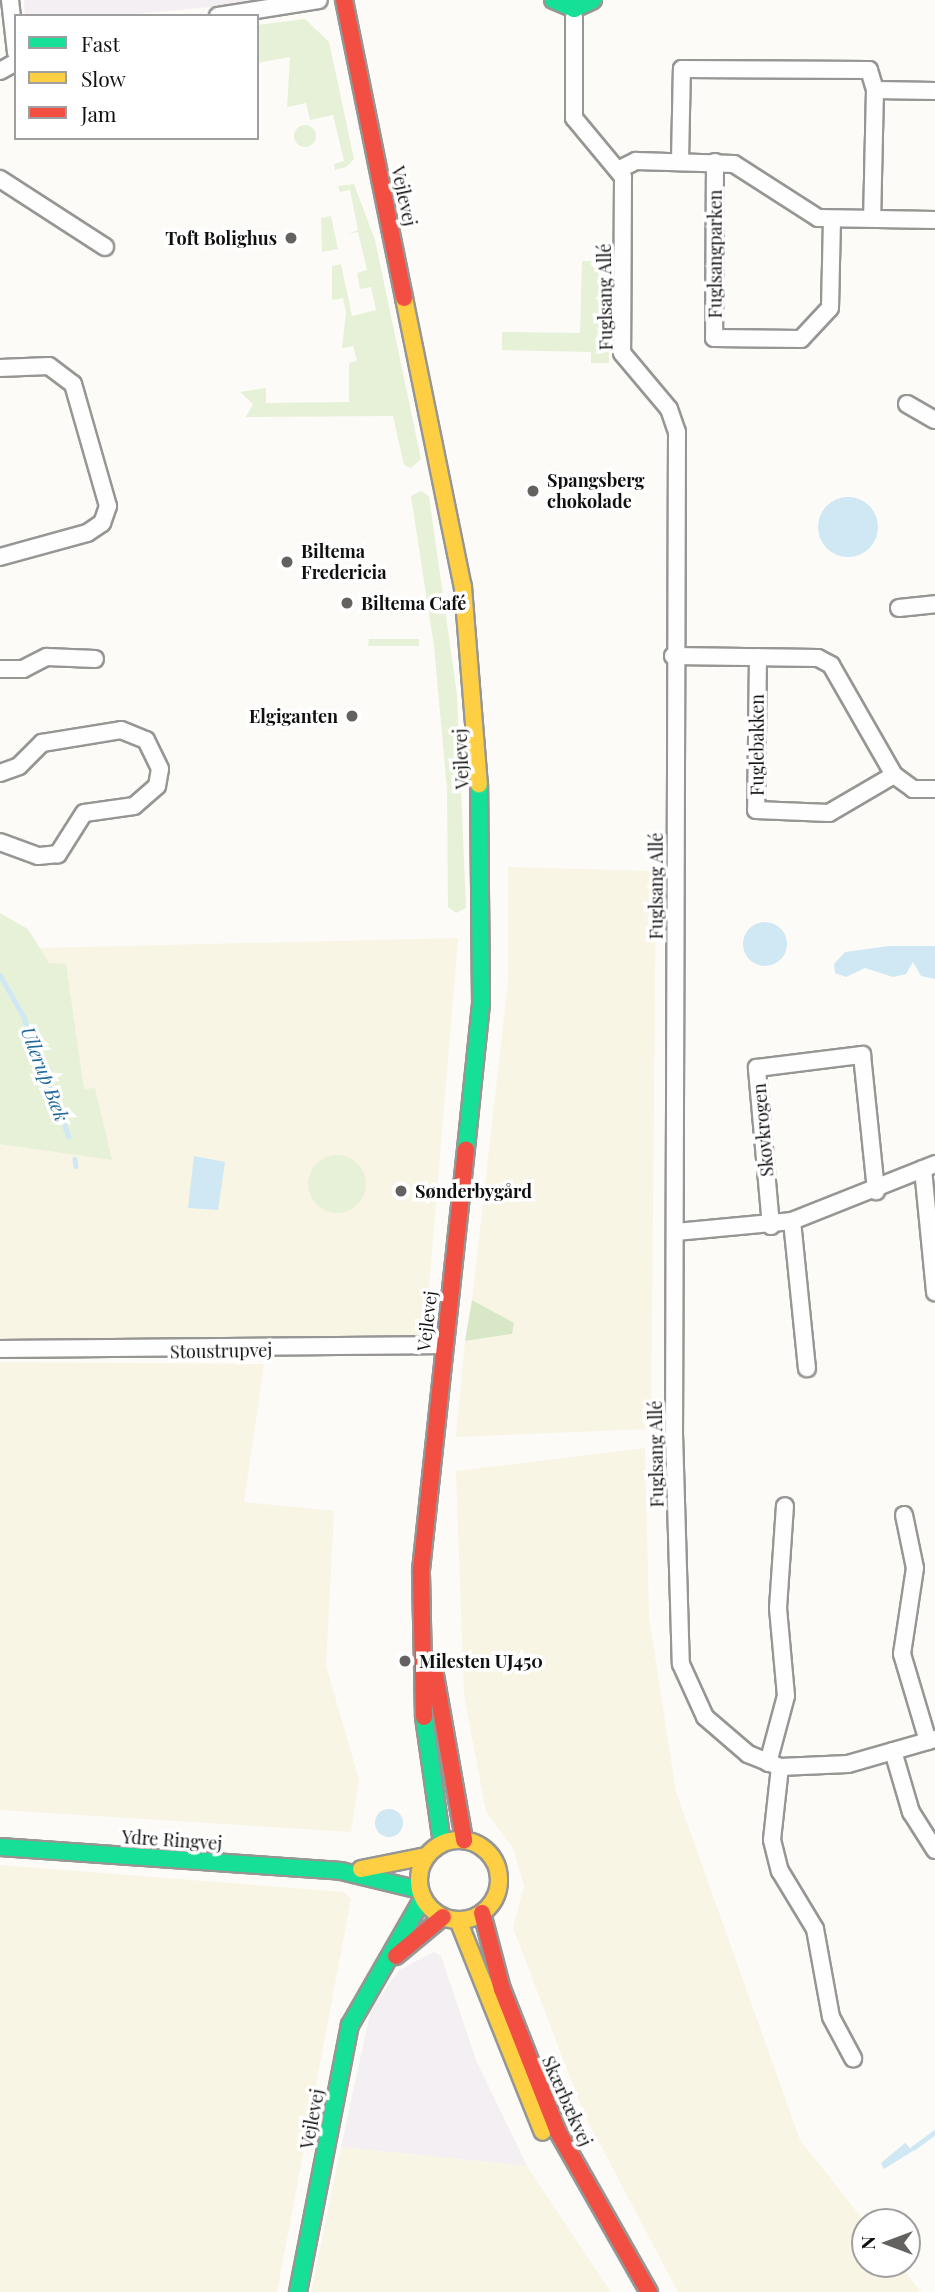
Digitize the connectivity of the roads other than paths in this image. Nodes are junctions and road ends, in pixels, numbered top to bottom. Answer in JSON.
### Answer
{"nodes":[{"id":1,"x":10,"y":0,"type":"edge"},
{"id":2,"x":319,"y":0,"type":"edge"},
{"id":3,"x":344,"y":0,"type":"edge"},
{"id":4,"x":553,"y":0,"type":"edge"},
{"id":5,"x":593,"y":0,"type":"edge"},
{"id":6,"x":574,"y":13,"type":"junction"},
{"id":7,"x":231,"y":14,"type":"edge"},
{"id":8,"x":14,"y":35,"type":"edge"},
{"id":9,"x":874,"y":90,"type":"junction"},
{"id":10,"x":935,"y":91,"type":"edge"},
{"id":11,"x":680,"y":161,"type":"junction"},
{"id":12,"x":715,"y":162,"type":"junction"},
{"id":13,"x":620,"y":169,"type":"junction"},
{"id":14,"x":0,"y":179,"type":"edge"},
{"id":15,"x":872,"y":218,"type":"junction"},
{"id":16,"x":832,"y":220,"type":"junction"},
{"id":17,"x":935,"y":220,"type":"edge"},
{"id":18,"x":105,"y":247,"type":"dead end"},
{"id":19,"x":0,"y":368,"type":"edge"},
{"id":20,"x":907,"y":404,"type":"dead end"},
{"id":21,"x":934,"y":416,"type":"edge"},
{"id":22,"x":0,"y":556,"type":"edge"},
{"id":23,"x":935,"y":604,"type":"edge"},
{"id":24,"x":899,"y":608,"type":"dead end"},
{"id":25,"x":673,"y":656,"type":"junction"},
{"id":26,"x":758,"y":657,"type":"junction"},
{"id":27,"x":94,"y":659,"type":"dead end"},
{"id":28,"x":0,"y":669,"type":"edge"},
{"id":29,"x":0,"y":774,"type":"edge"},
{"id":30,"x":894,"y":775,"type":"junction"},
{"id":31,"x":935,"y":789,"type":"edge"},
{"id":32,"x":0,"y":842,"type":"edge"},
{"id":33,"x":929,"y":1166,"type":"edge"},
{"id":34,"x":876,"y":1191,"type":"junction"},
{"id":35,"x":792,"y":1221,"type":"junction"},
{"id":36,"x":771,"y":1226,"type":"junction"},
{"id":37,"x":676,"y":1232,"type":"junction"},
{"id":38,"x":935,"y":1292,"type":"edge"},
{"id":39,"x":443,"y":1345,"type":"junction"},
{"id":40,"x":0,"y":1349,"type":"edge"},
{"id":41,"x":807,"y":1368,"type":"dead end"},
{"id":42,"x":785,"y":1506,"type":"dead end"},
{"id":43,"x":904,"y":1516,"type":"dead end"},
{"id":44,"x":427,"y":1526,"type":"junction"},
{"id":45,"x":931,"y":1740,"type":"edge"},
{"id":46,"x":893,"y":1751,"type":"junction"},
{"id":47,"x":774,"y":1765,"type":"junction"},
{"id":48,"x":464,"y":1840,"type":"junction"},
{"id":49,"x":442,"y":1843,"type":"junction"},
{"id":50,"x":0,"y":1847,"type":"edge"},
{"id":51,"x":935,"y":1850,"type":"edge"},
{"id":52,"x":426,"y":1856,"type":"junction"},
{"id":53,"x":341,"y":1871,"type":"junction"},
{"id":54,"x":421,"y":1894,"type":"junction"},
{"id":55,"x":482,"y":1913,"type":"junction"},
{"id":56,"x":451,"y":1919,"type":"junction"},
{"id":57,"x":385,"y":1962,"type":"junction"},
{"id":58,"x":853,"y":2058,"type":"dead end"},
{"id":59,"x":298,"y":2292,"type":"edge"},
{"id":60,"x":635,"y":2292,"type":"edge"},
{"id":61,"x":649,"y":2292,"type":"edge"}],
"edges":[{"from":1,"to":8,"type":"street"},
{"from":2,"to":7,"type":"street"},
{"from":3,"to":39,"type":"street","name":"Vejlevej"},
{"from":4,"to":6,"type":"street"},
{"from":5,"to":6,"type":"street"},
{"from":6,"to":13,"type":"street"},
{"from":9,"to":10,"type":"street"},
{"from":9,"to":11,"type":"street"},
{"from":9,"to":15,"type":"street"},
{"from":11,"to":12,"type":"street"},
{"from":11,"to":13,"type":"street"},
{"from":12,"to":16,"type":"street"},
{"from":12,"to":16,"type":"street","name":"Fuglsangparken"},
{"from":13,"to":25,"type":"street","name":"Fuglsang Allé"},
{"from":14,"to":18,"type":"street"},
{"from":15,"to":16,"type":"street"},
{"from":15,"to":17,"type":"street"},
{"from":19,"to":22,"type":"street"},
{"from":20,"to":21,"type":"street"},
{"from":23,"to":24,"type":"street"},
{"from":25,"to":26,"type":"street"},
{"from":25,"to":37,"type":"street","name":"Fuglsang Allé"},
{"from":26,"to":30,"type":"street"},
{"from":26,"to":30,"type":"street","name":"Fuglebakken"},
{"from":27,"to":28,"type":"street"},
{"from":29,"to":32,"type":"street"},
{"from":30,"to":31,"type":"street"},
{"from":33,"to":34,"type":"street"},
{"from":33,"to":38,"type":"street"},
{"from":34,"to":35,"type":"street"},
{"from":34,"to":36,"type":"street","name":"Skovkrogen"},
{"from":35,"to":36,"type":"street"},
{"from":35,"to":41,"type":"street"},
{"from":36,"to":37,"type":"street"},
{"from":37,"to":47,"type":"street","name":"Fuglsang Allé"},
{"from":39,"to":40,"type":"street","name":"Stoustrupvej"},
{"from":39,"to":44,"type":"street","name":"Vejlevej"},
{"from":42,"to":47,"type":"street"},
{"from":43,"to":45,"type":"street"},
{"from":44,"to":48,"type":"street","name":"Vejlevej"},
{"from":44,"to":49,"type":"street","name":"Vejlevej"},
{"from":45,"to":46,"type":"street"},
{"from":46,"to":47,"type":"street"},
{"from":46,"to":51,"type":"street"},
{"from":47,"to":58,"type":"street"},
{"from":48,"to":49,"type":"street"},
{"from":48,"to":55,"type":"street"},
{"from":49,"to":52,"type":"street"},
{"from":50,"to":53,"type":"street","name":"Ydre Ringvej"},
{"from":52,"to":53,"type":"street","name":"Ydre Ringvej"},
{"from":52,"to":54,"type":"street"},
{"from":53,"to":54,"type":"street","name":"Ydre Ringvej"},
{"from":54,"to":56,"type":"street"},
{"from":54,"to":57,"type":"street","name":"Vejlevej"},
{"from":55,"to":56,"type":"street"},
{"from":55,"to":61,"type":"street","name":"Skærbækvej"},
{"from":56,"to":57,"type":"street","name":"Vejlevej"},
{"from":56,"to":60,"type":"street","name":"Skærbækvej"},
{"from":57,"to":59,"type":"street","name":"Vejlevej"}]}
